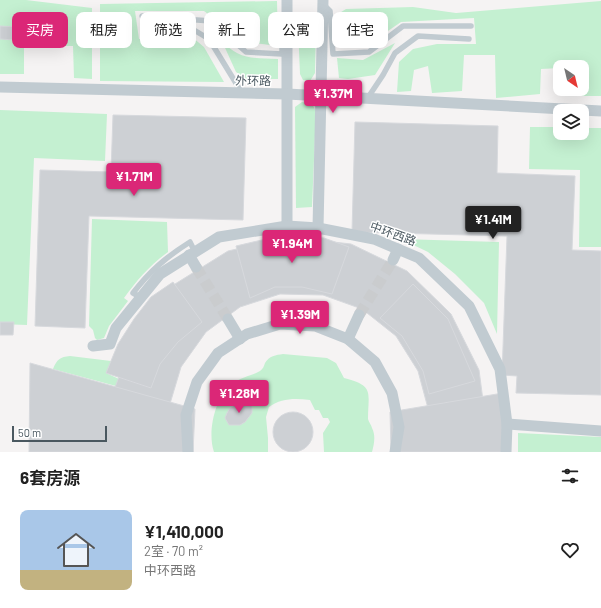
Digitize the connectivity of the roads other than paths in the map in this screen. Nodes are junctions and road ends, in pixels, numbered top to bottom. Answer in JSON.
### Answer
{"nodes":[{"id":1,"x":323,"y":1,"type":"edge"},
{"id":2,"x":287,"y":6,"type":"edge"},
{"id":3,"x":196,"y":20,"type":"edge"},
{"id":4,"x":471,"y":26,"type":"dead end"},
{"id":5,"x":196,"y":31,"type":"edge"},
{"id":6,"x":469,"y":39,"type":"dead end"},
{"id":7,"x":0,"y":87,"type":"edge"},
{"id":8,"x":242,"y":93,"type":"junction"},
{"id":9,"x":287,"y":94,"type":"junction"},
{"id":10,"x":322,"y":97,"type":"junction"},
{"id":11,"x":367,"y":99,"type":"junction"},
{"id":12,"x":601,"y":111,"type":"edge"},
{"id":13,"x":287,"y":226,"type":"junction"},
{"id":14,"x":318,"y":228,"type":"junction"},
{"id":15,"x":398,"y":249,"type":"junction"},
{"id":16,"x":192,"y":253,"type":"junction"},
{"id":17,"x":393,"y":260,"type":"tunnel mouth"},
{"id":18,"x":196,"y":267,"type":"tunnel mouth"},
{"id":19,"x":359,"y":315,"type":"tunnel mouth"},
{"id":20,"x":228,"y":319,"type":"tunnel mouth"},
{"id":21,"x":240,"y":338,"type":"junction"},
{"id":22,"x":348,"y":339,"type":"junction"},
{"id":23,"x":93,"y":346,"type":"dead end"},
{"id":24,"x":507,"y":424,"type":"junction"},
{"id":25,"x":601,"y":431,"type":"edge"},
{"id":26,"x":506,"y":450,"type":"edge"},
{"id":27,"x":188,"y":452,"type":"edge"},
{"id":28,"x":395,"y":452,"type":"edge"}],
"edges":[{"from":1,"to":4,"type":"lane"},
{"from":1,"to":10,"type":"street"},
{"from":2,"to":3,"type":"lane"},
{"from":2,"to":9,"type":"street"},
{"from":5,"to":8,"type":"lane"},
{"from":6,"to":11,"type":"lane"},
{"from":7,"to":8,"type":"street","name":"外环路"},
{"from":8,"to":9,"type":"street","name":"外环路"},
{"from":9,"to":10,"type":"street","name":"外环路"},
{"from":9,"to":13,"type":"street"},
{"from":10,"to":11,"type":"street","name":"外环路"},
{"from":10,"to":14,"type":"street"},
{"from":11,"to":12,"type":"street","name":"外环路"},
{"from":13,"to":14,"type":"street","name":"中环西路"},
{"from":13,"to":16,"type":"street","name":"中环西路"},
{"from":14,"to":15,"type":"street","name":"中环西路"},
{"from":15,"to":17,"type":"street"},
{"from":15,"to":24,"type":"street","name":"中环西路"},
{"from":16,"to":18,"type":"street"},
{"from":16,"to":23,"type":"street","name":"中环西路"},
{"from":19,"to":22,"type":"street"},
{"from":20,"to":21,"type":"street"},
{"from":21,"to":22,"type":"street"},
{"from":21,"to":27,"type":"street"},
{"from":22,"to":28,"type":"street"},
{"from":24,"to":25,"type":"street"},
{"from":24,"to":26,"type":"street","name":"中环西路"}]}
